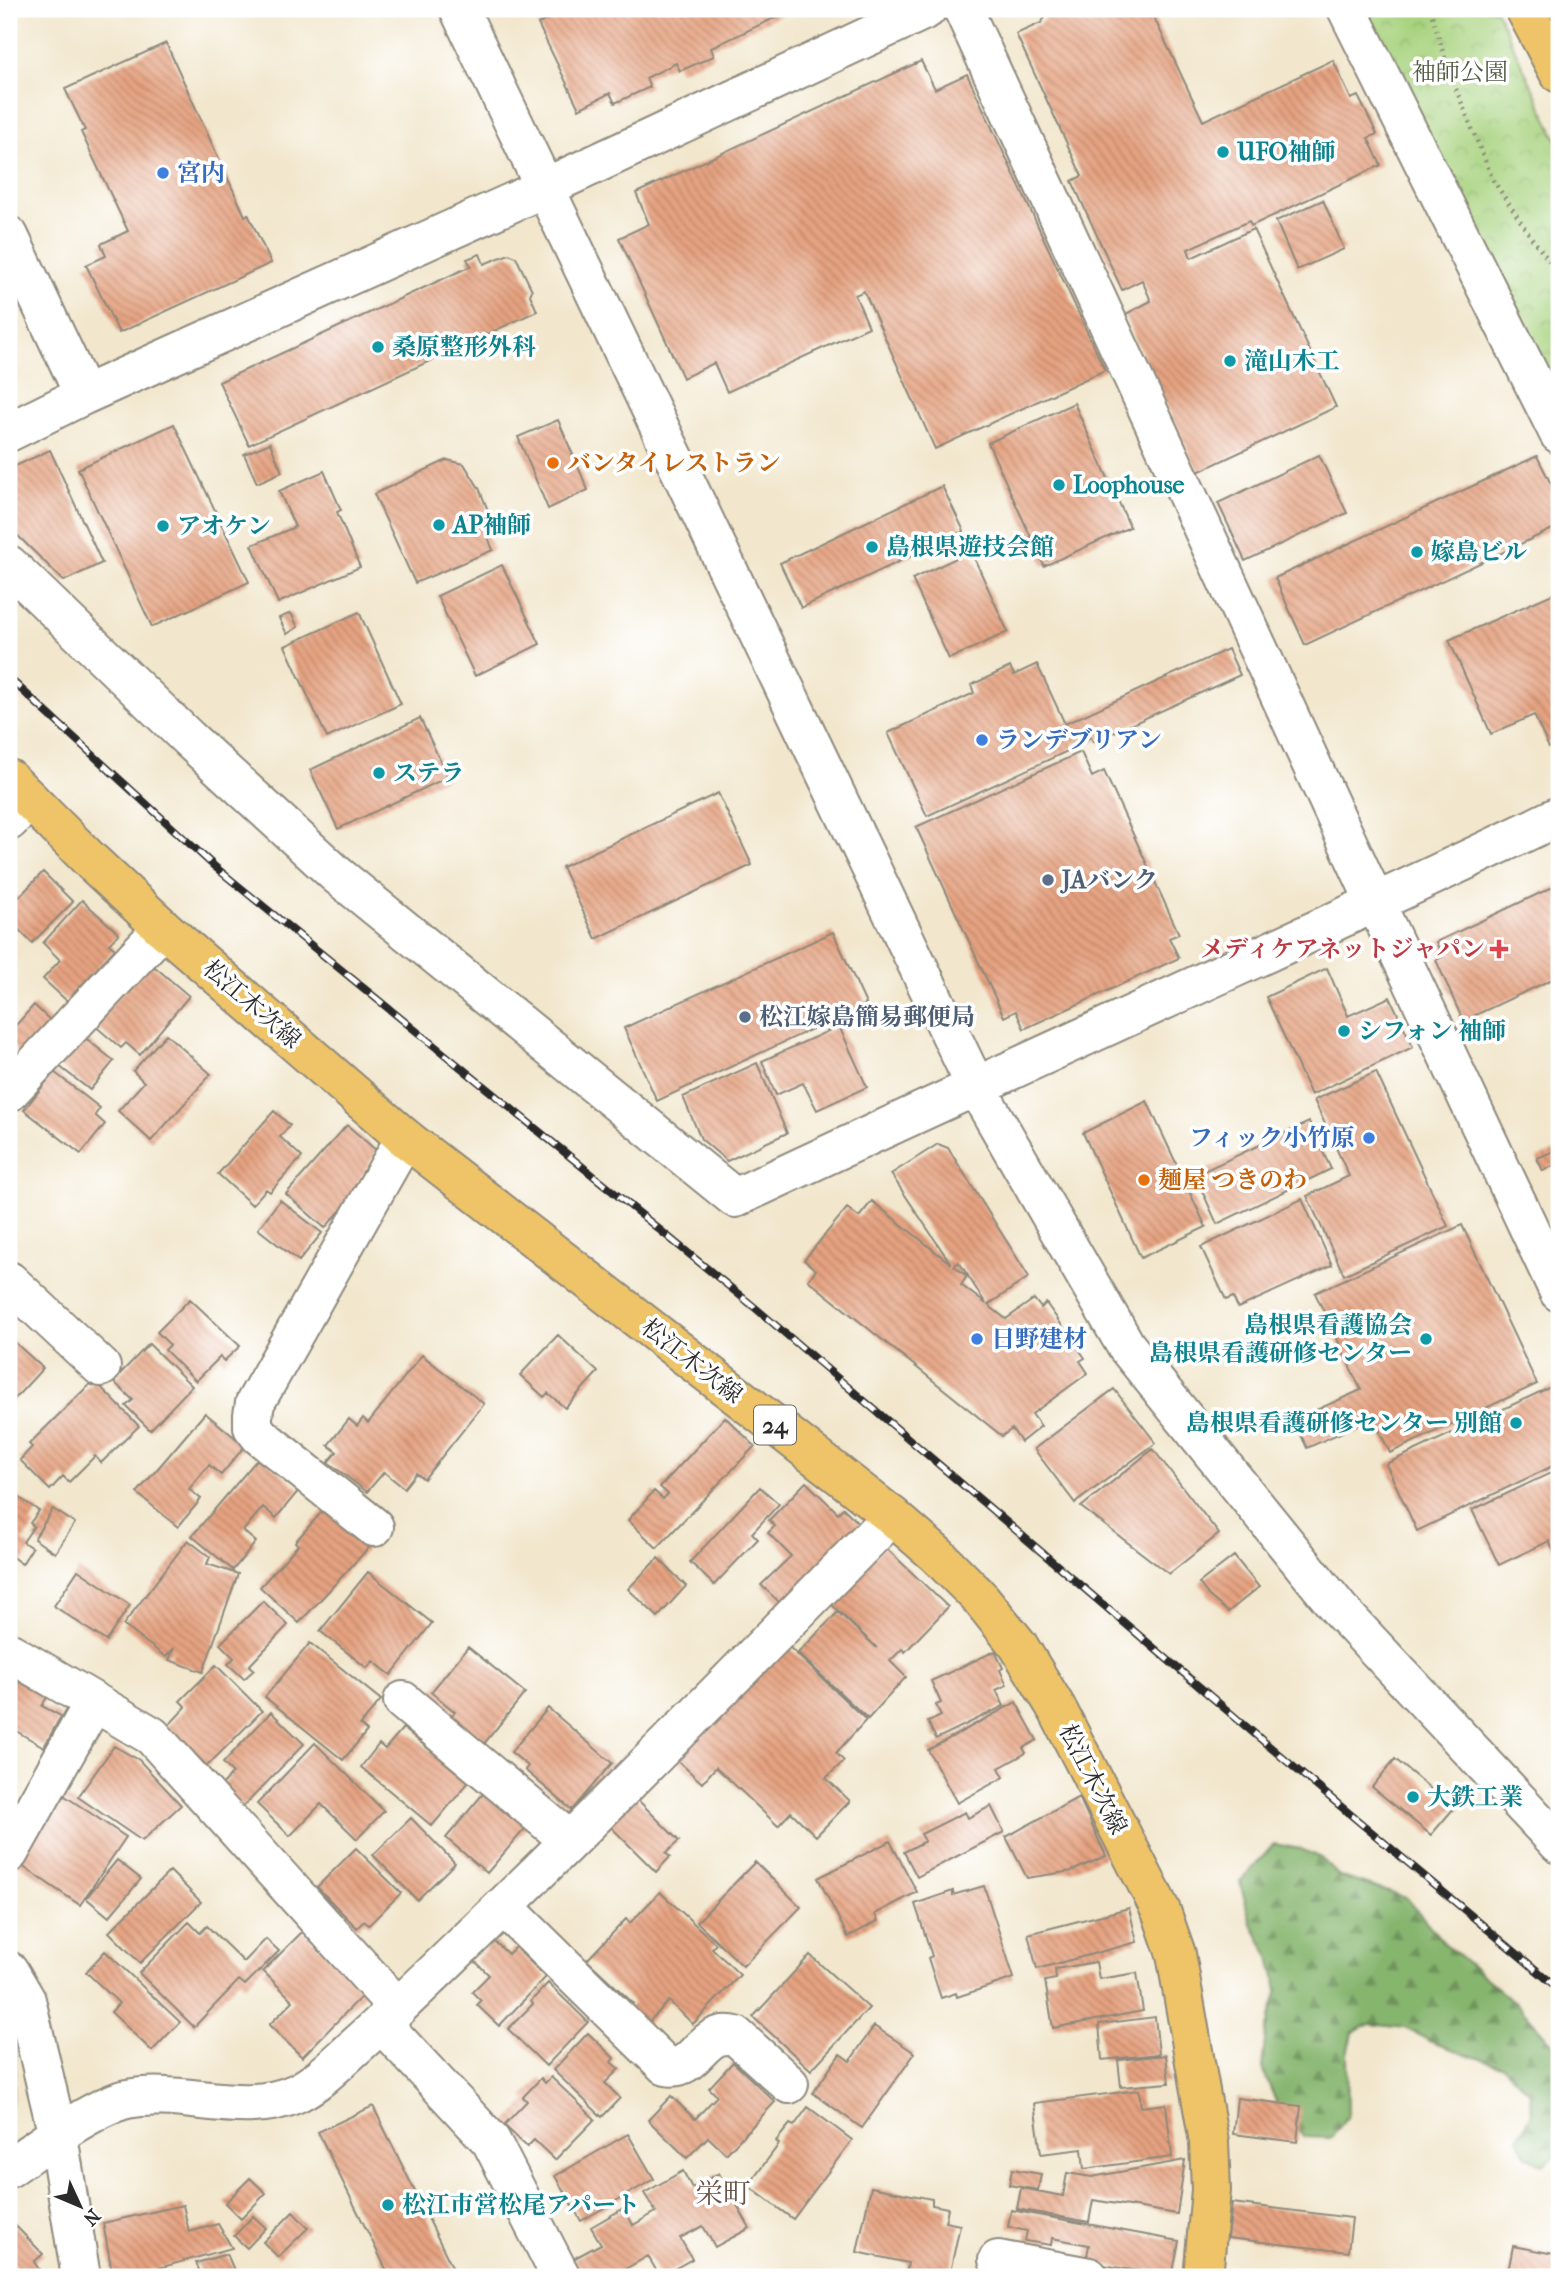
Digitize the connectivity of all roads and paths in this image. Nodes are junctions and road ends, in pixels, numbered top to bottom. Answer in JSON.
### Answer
{"nodes":[{"id":1,"x":459,"y":9,"type":"edge"},
{"id":2,"x":927,"y":9,"type":"edge"},
{"id":3,"x":963,"y":9,"type":"edge"},
{"id":4,"x":1347,"y":9,"type":"edge"},
{"id":5,"x":1430,"y":9,"type":"edge"},
{"id":6,"x":1525,"y":9,"type":"edge"},
{"id":7,"x":1559,"y":73,"type":"edge"},
{"id":8,"x":544,"y":188,"type":"junction"},
{"id":9,"x":9,"y":236,"type":"edge"},
{"id":10,"x":1559,"y":274,"type":"edge"},
{"id":11,"x":84,"y":395,"type":"junction"},
{"id":12,"x":9,"y":432,"type":"edge"},
{"id":13,"x":1559,"y":434,"type":"edge"},
{"id":14,"x":9,"y":565,"type":"edge"},
{"id":15,"x":16,"y":800,"type":"edge"},
{"id":16,"x":1559,"y":816,"type":"edge"},
{"id":17,"x":1376,"y":904,"type":"junction"},
{"id":18,"x":163,"y":928,"type":"junction"},
{"id":19,"x":975,"y":1085,"type":"junction"},
{"id":20,"x":9,"y":1092,"type":"edge"},
{"id":21,"x":405,"y":1138,"type":"junction"},
{"id":22,"x":9,"y":1281,"type":"edge"},
{"id":23,"x":1559,"y":1292,"type":"edge"},
{"id":24,"x":101,"y":1367,"type":"dead end"},
{"id":25,"x":892,"y":1516,"type":"junction"},
{"id":26,"x":374,"y":1527,"type":"dead end"},
{"id":27,"x":9,"y":1652,"type":"edge"},
{"id":28,"x":403,"y":1701,"type":"dead end"},
{"id":29,"x":94,"y":1702,"type":"junction"},
{"id":30,"x":569,"y":1840,"type":"junction"},
{"id":31,"x":1559,"y":1844,"type":"edge"},
{"id":32,"x":9,"y":1853,"type":"edge"},
{"id":33,"x":503,"y":1906,"type":"junction"},
{"id":34,"x":9,"y":1971,"type":"edge"},
{"id":35,"x":389,"y":2016,"type":"junction"},
{"id":36,"x":789,"y":2084,"type":"dead end"},
{"id":37,"x":58,"y":2136,"type":"junction"},
{"id":38,"x":9,"y":2168,"type":"edge"},
{"id":39,"x":998,"y":2260,"type":"dead end"},
{"id":40,"x":81,"y":2277,"type":"edge"},
{"id":41,"x":561,"y":2277,"type":"edge"},
{"id":42,"x":1089,"y":2277,"type":"edge"},
{"id":43,"x":1203,"y":2277,"type":"edge"}],
"edges":[{"from":1,"to":8,"type":"street"},
{"from":2,"to":8,"type":"street"},
{"from":3,"to":17,"type":"street"},
{"from":4,"to":13,"type":"street"},
{"from":5,"to":10,"type":"path"},
{"from":6,"to":7,"type":"main road"},
{"from":8,"to":11,"type":"street"},
{"from":8,"to":19,"type":"street"},
{"from":9,"to":11,"type":"street"},
{"from":11,"to":12,"type":"street"},
{"from":14,"to":19,"type":"street"},
{"from":15,"to":18,"type":"main road","name":"松江木次線","number":"24"},
{"from":16,"to":17,"type":"street"},
{"from":17,"to":19,"type":"street"},
{"from":17,"to":23,"type":"street"},
{"from":18,"to":20,"type":"street"},
{"from":18,"to":21,"type":"main road","name":"松江木次線","number":"24"},
{"from":19,"to":31,"type":"street"},
{"from":21,"to":25,"type":"main road","name":"松江木次線","number":"24"},
{"from":21,"to":26,"type":"street"},
{"from":22,"to":24,"type":"street"},
{"from":25,"to":30,"type":"street"},
{"from":25,"to":43,"type":"main road","name":"松江木次線","number":"24"},
{"from":27,"to":29,"type":"street"},
{"from":28,"to":30,"type":"street"},
{"from":29,"to":32,"type":"street"},
{"from":29,"to":35,"type":"street"},
{"from":30,"to":33,"type":"street"},
{"from":33,"to":35,"type":"street"},
{"from":33,"to":36,"type":"street"},
{"from":34,"to":37,"type":"street"},
{"from":35,"to":37,"type":"street"},
{"from":35,"to":41,"type":"street"},
{"from":37,"to":38,"type":"street"},
{"from":37,"to":40,"type":"street"},
{"from":39,"to":42,"type":"street"}]}
